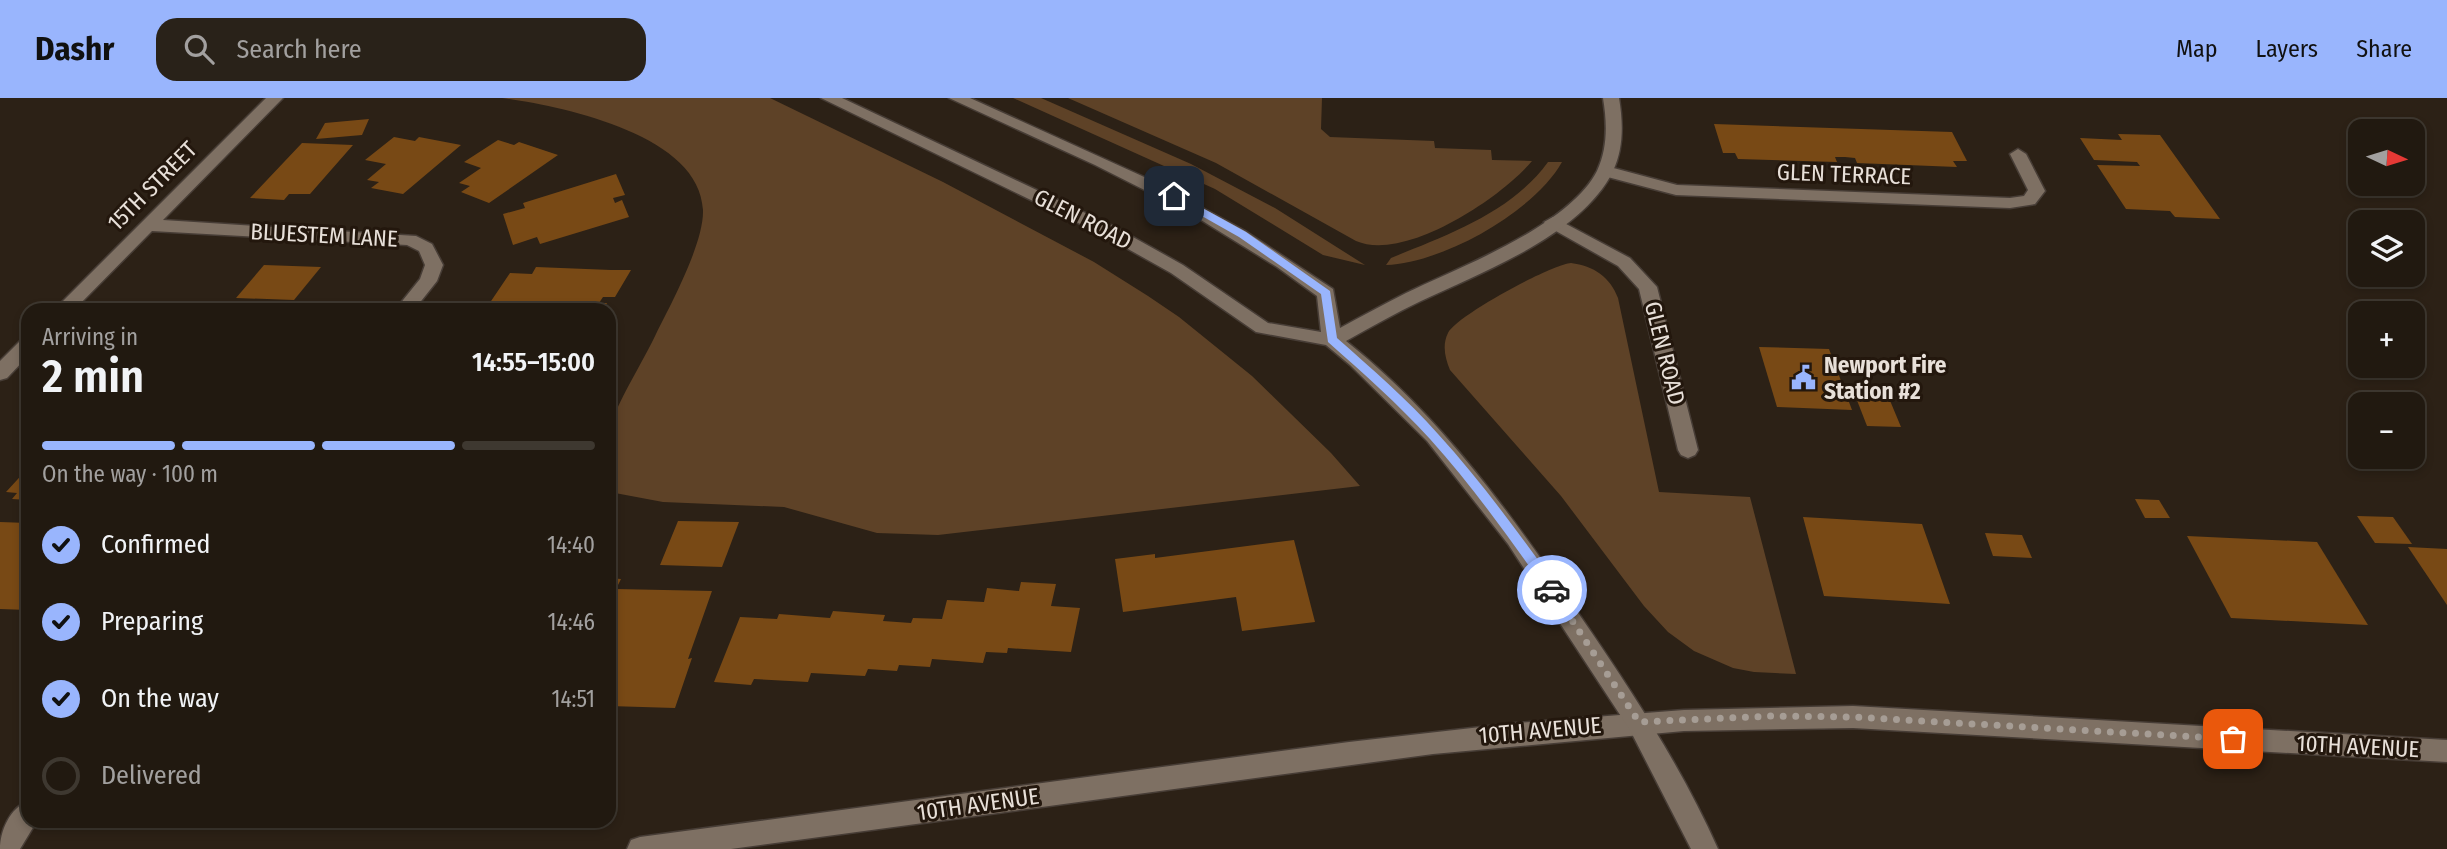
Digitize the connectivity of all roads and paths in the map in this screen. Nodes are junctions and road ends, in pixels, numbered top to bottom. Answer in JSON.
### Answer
{"nodes":[{"id":1,"x":275,"y":98,"type":"edge"},
{"id":2,"x":829,"y":98,"type":"edge"},
{"id":3,"x":957,"y":98,"type":"edge"},
{"id":4,"x":1611,"y":98,"type":"edge"},
{"id":5,"x":2018,"y":153,"type":"dead end"},
{"id":6,"x":1605,"y":170,"type":"junction"},
{"id":7,"x":1553,"y":222,"type":"junction"},
{"id":8,"x":147,"y":225,"type":"junction"},
{"id":9,"x":70,"y":303,"type":"edge"},
{"id":10,"x":410,"y":303,"type":"edge"},
{"id":11,"x":1332,"y":340,"type":"junction"},
{"id":12,"x":21,"y":352,"type":"edge"},
{"id":13,"x":0,"y":373,"type":"edge"},
{"id":14,"x":1688,"y":450,"type":"dead end"},
{"id":15,"x":1639,"y":722,"type":"junction"},
{"id":16,"x":2447,"y":751,"type":"edge"},
{"id":17,"x":21,"y":824,"type":"edge"},
{"id":18,"x":5,"y":849,"type":"edge"},
{"id":19,"x":640,"y":849,"type":"edge"},
{"id":20,"x":1704,"y":849,"type":"edge"}],
"edges":[{"from":1,"to":8,"type":"street","name":"15TH STREET"},
{"from":2,"to":11,"type":"street","name":"GLEN ROAD"},
{"from":3,"to":11,"type":"street"},
{"from":4,"to":6,"type":"street"},
{"from":5,"to":6,"type":"street","name":"GLEN TERRACE"},
{"from":6,"to":7,"type":"street"},
{"from":7,"to":11,"type":"street"},
{"from":7,"to":14,"type":"street","name":"GLEN ROAD"},
{"from":8,"to":9,"type":"street","name":"15TH STREET"},
{"from":8,"to":10,"type":"street","name":"BLUESTEM LANE"},
{"from":11,"to":15,"type":"street"},
{"from":12,"to":13,"type":"street"},
{"from":15,"to":16,"type":"street","name":"10TH AVENUE"},
{"from":15,"to":19,"type":"street","name":"10TH AVENUE"},
{"from":15,"to":20,"type":"street"},
{"from":17,"to":18,"type":"street"}]}
